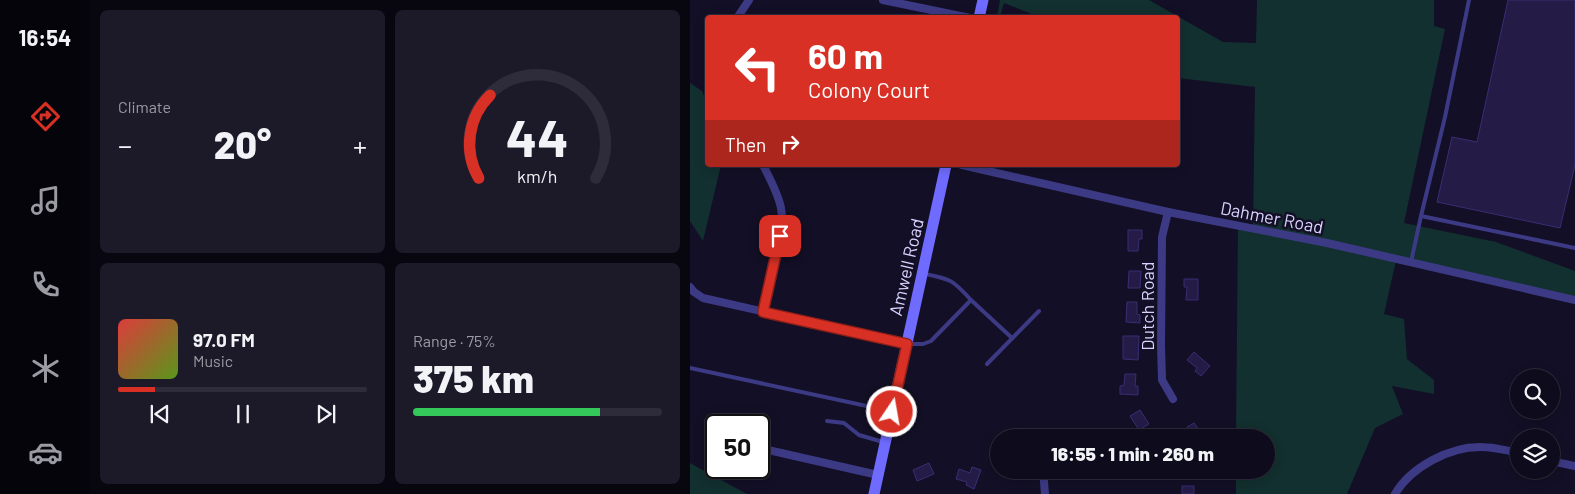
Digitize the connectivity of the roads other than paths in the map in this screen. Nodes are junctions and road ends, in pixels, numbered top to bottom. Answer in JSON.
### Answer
{"nodes":[{"id":1,"x":749,"y":0,"type":"edge"},
{"id":2,"x":882,"y":0,"type":"edge"},
{"id":3,"x":983,"y":0,"type":"edge"},
{"id":4,"x":1470,"y":0,"type":"edge"},
{"id":5,"x":739,"y":15,"type":"edge"},
{"id":6,"x":955,"y":15,"type":"edge"},
{"id":7,"x":980,"y":15,"type":"edge"},
{"id":8,"x":764,"y":167,"type":"edge"},
{"id":9,"x":946,"y":167,"type":"edge"},
{"id":10,"x":971,"y":167,"type":"edge"},
{"id":11,"x":1168,"y":212,"type":"junction"},
{"id":12,"x":1421,"y":216,"type":"junction"},
{"id":13,"x":1575,"y":248,"type":"edge"},
{"id":14,"x":1411,"y":262,"type":"junction"},
{"id":15,"x":922,"y":273,"type":"junction"},
{"id":16,"x":690,"y":287,"type":"edge"},
{"id":17,"x":971,"y":300,"type":"junction"},
{"id":18,"x":1575,"y":300,"type":"edge"},
{"id":19,"x":1039,"y":311,"type":"dead end"},
{"id":20,"x":763,"y":312,"type":"junction"},
{"id":21,"x":1012,"y":338,"type":"junction"},
{"id":22,"x":907,"y":344,"type":"junction"},
{"id":23,"x":988,"y":364,"type":"dead end"},
{"id":24,"x":690,"y":368,"type":"edge"},
{"id":25,"x":1172,"y":399,"type":"dead end"},
{"id":26,"x":892,"y":412,"type":"junction"},
{"id":27,"x":828,"y":421,"type":"dead end"},
{"id":28,"x":885,"y":442,"type":"junction"},
{"id":29,"x":770,"y":450,"type":"edge"},
{"id":30,"x":1510,"y":452,"type":"edge"},
{"id":31,"x":1560,"y":463,"type":"edge"},
{"id":32,"x":1575,"y":466,"type":"edge"},
{"id":33,"x":878,"y":475,"type":"junction"},
{"id":34,"x":1044,"y":479,"type":"edge"},
{"id":35,"x":874,"y":494,"type":"edge"},
{"id":36,"x":1045,"y":494,"type":"edge"},
{"id":37,"x":1395,"y":494,"type":"edge"}],
"edges":[{"from":1,"to":5,"type":"street"},
{"from":2,"to":6,"type":"street"},
{"from":3,"to":7,"type":"main road"},
{"from":4,"to":12,"type":"lane"},
{"from":8,"to":20,"type":"street"},
{"from":9,"to":15,"type":"main road","name":"Amwell Road"},
{"from":10,"to":11,"type":"street","name":"Dahmer Road"},
{"from":11,"to":14,"type":"street","name":"Dahmer Road"},
{"from":11,"to":25,"type":"street","name":"Dutch Road"},
{"from":12,"to":13,"type":"lane"},
{"from":12,"to":14,"type":"lane"},
{"from":14,"to":18,"type":"street","name":"Dahmer Road"},
{"from":15,"to":17,"type":"lane"},
{"from":15,"to":22,"type":"main road","name":"Amwell Road"},
{"from":16,"to":20,"type":"street"},
{"from":17,"to":21,"type":"lane"},
{"from":17,"to":22,"type":"lane"},
{"from":19,"to":21,"type":"lane"},
{"from":20,"to":22,"type":"street"},
{"from":21,"to":23,"type":"lane"},
{"from":22,"to":26,"type":"main road","name":"Amwell Road"},
{"from":24,"to":26,"type":"lane"},
{"from":26,"to":28,"type":"main road","name":"Amwell Road"},
{"from":27,"to":28,"type":"lane"},
{"from":28,"to":33,"type":"main road","name":"Amwell Road"},
{"from":29,"to":33,"type":"street"},
{"from":30,"to":37,"type":"street"},
{"from":31,"to":32,"type":"street"},
{"from":33,"to":35,"type":"main road","name":"Amwell Road"},
{"from":34,"to":36,"type":"street"}]}
